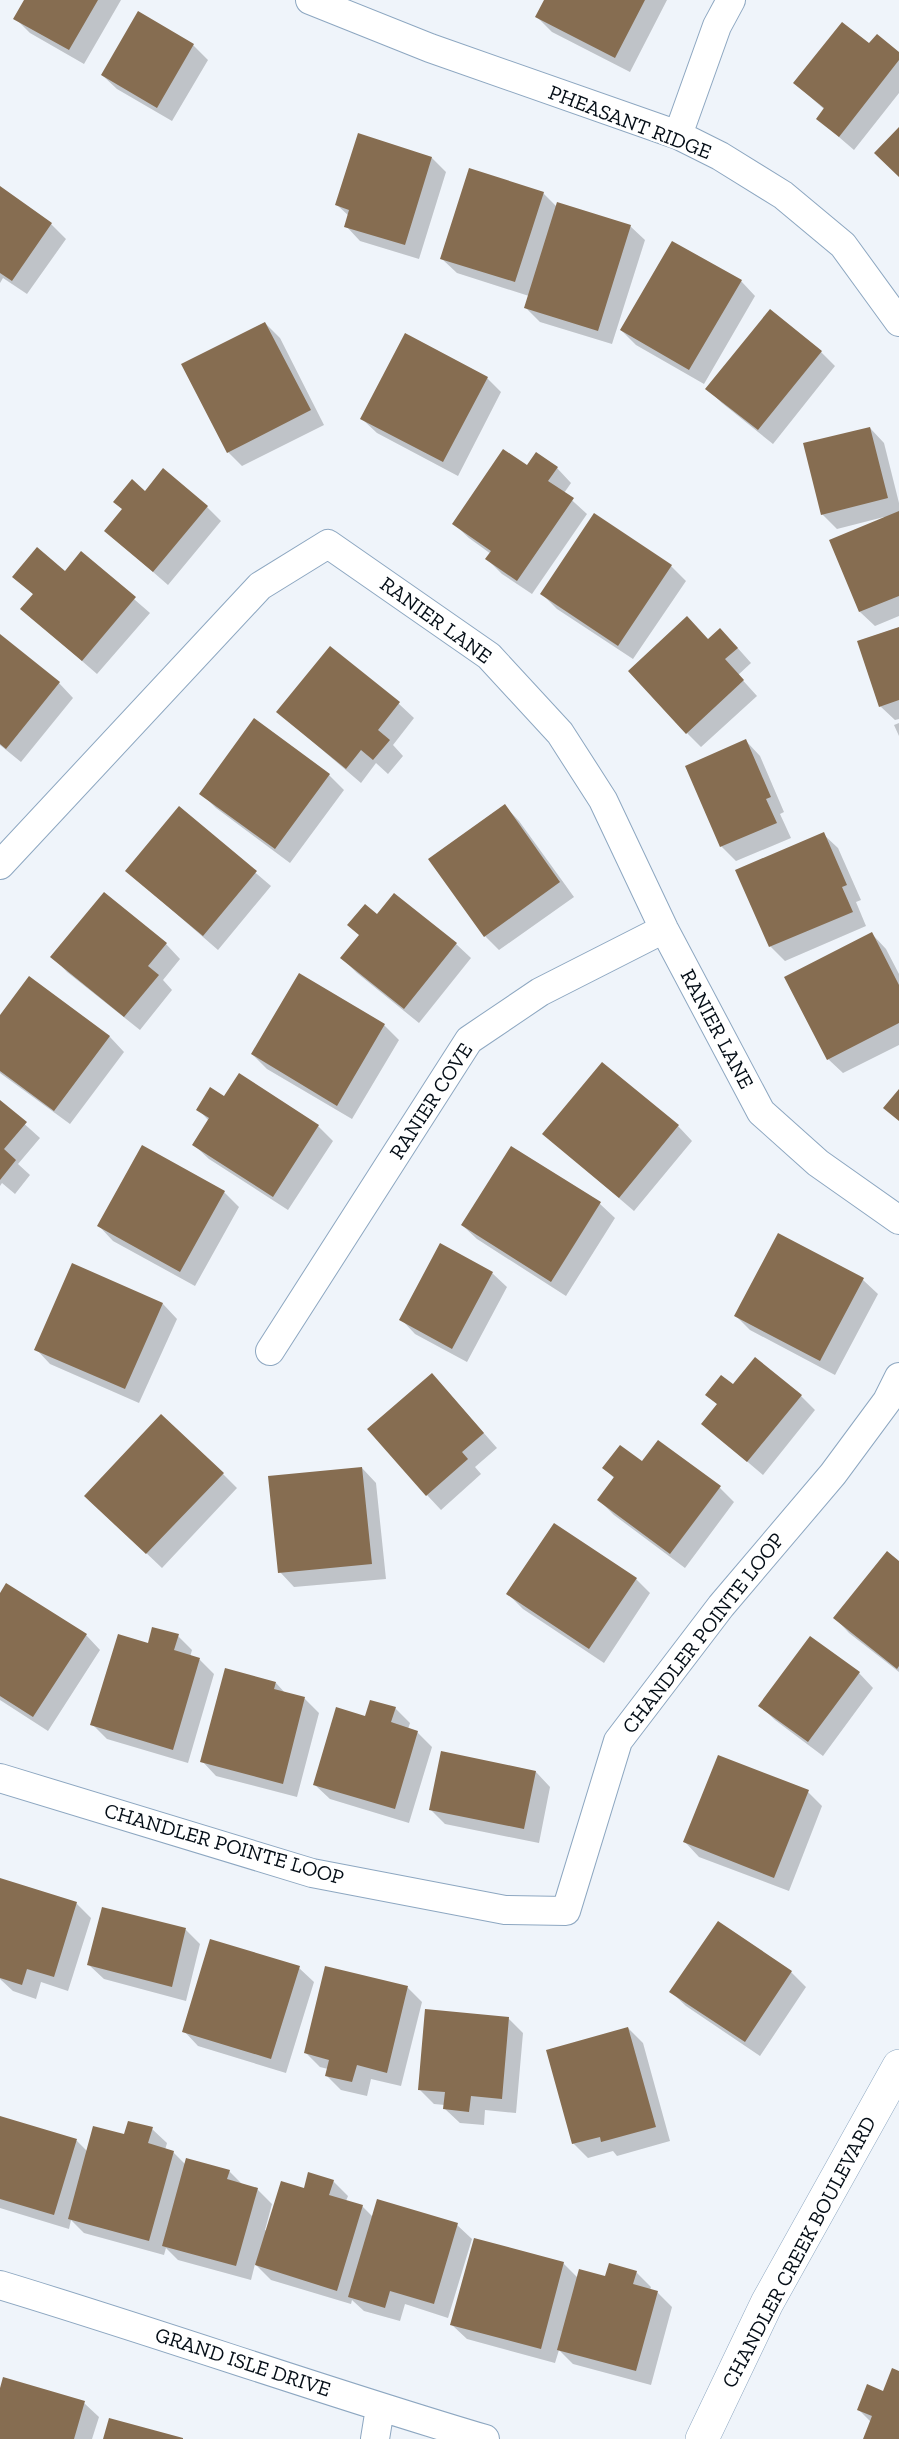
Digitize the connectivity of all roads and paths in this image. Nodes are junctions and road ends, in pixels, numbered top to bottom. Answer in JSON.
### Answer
{"nodes":[{"id":1,"x":310,"y":0,"type":"edge"},
{"id":2,"x":731,"y":0,"type":"edge"},
{"id":3,"x":678,"y":135,"type":"junction"},
{"id":4,"x":899,"y":322,"type":"edge"},
{"id":5,"x":0,"y":865,"type":"edge"},
{"id":6,"x":664,"y":929,"type":"junction"},
{"id":7,"x":899,"y":1220,"type":"edge"},
{"id":8,"x":270,"y":1350,"type":"dead end"},
{"id":9,"x":899,"y":1377,"type":"edge"},
{"id":10,"x":0,"y":1778,"type":"edge"},
{"id":11,"x":899,"y":2066,"type":"edge"},
{"id":12,"x":0,"y":2285,"type":"edge"},
{"id":13,"x":380,"y":2408,"type":"junction"},
{"id":14,"x":375,"y":2439,"type":"edge"},
{"id":15,"x":485,"y":2439,"type":"edge"},
{"id":16,"x":702,"y":2439,"type":"edge"}],
"edges":[{"from":1,"to":3,"type":"street","name":"PHEASANT RIDGE"},
{"from":2,"to":3,"type":"street"},
{"from":3,"to":4,"type":"street","name":"PHEASANT RIDGE"},
{"from":5,"to":6,"type":"street","name":"RANIER LANE"},
{"from":6,"to":7,"type":"street","name":"RANIER LANE"},
{"from":6,"to":8,"type":"street","name":"RANIER COVE"},
{"from":9,"to":10,"type":"street","name":"CHANDLER POINTE LOOP"},
{"from":11,"to":16,"type":"street","name":"CHANDLER CREEK BOULEVARD"},
{"from":12,"to":13,"type":"street","name":"GRAND ISLE DRIVE"},
{"from":13,"to":14,"type":"street"},
{"from":13,"to":15,"type":"street","name":"GRAND ISLE DRIVE"}]}
